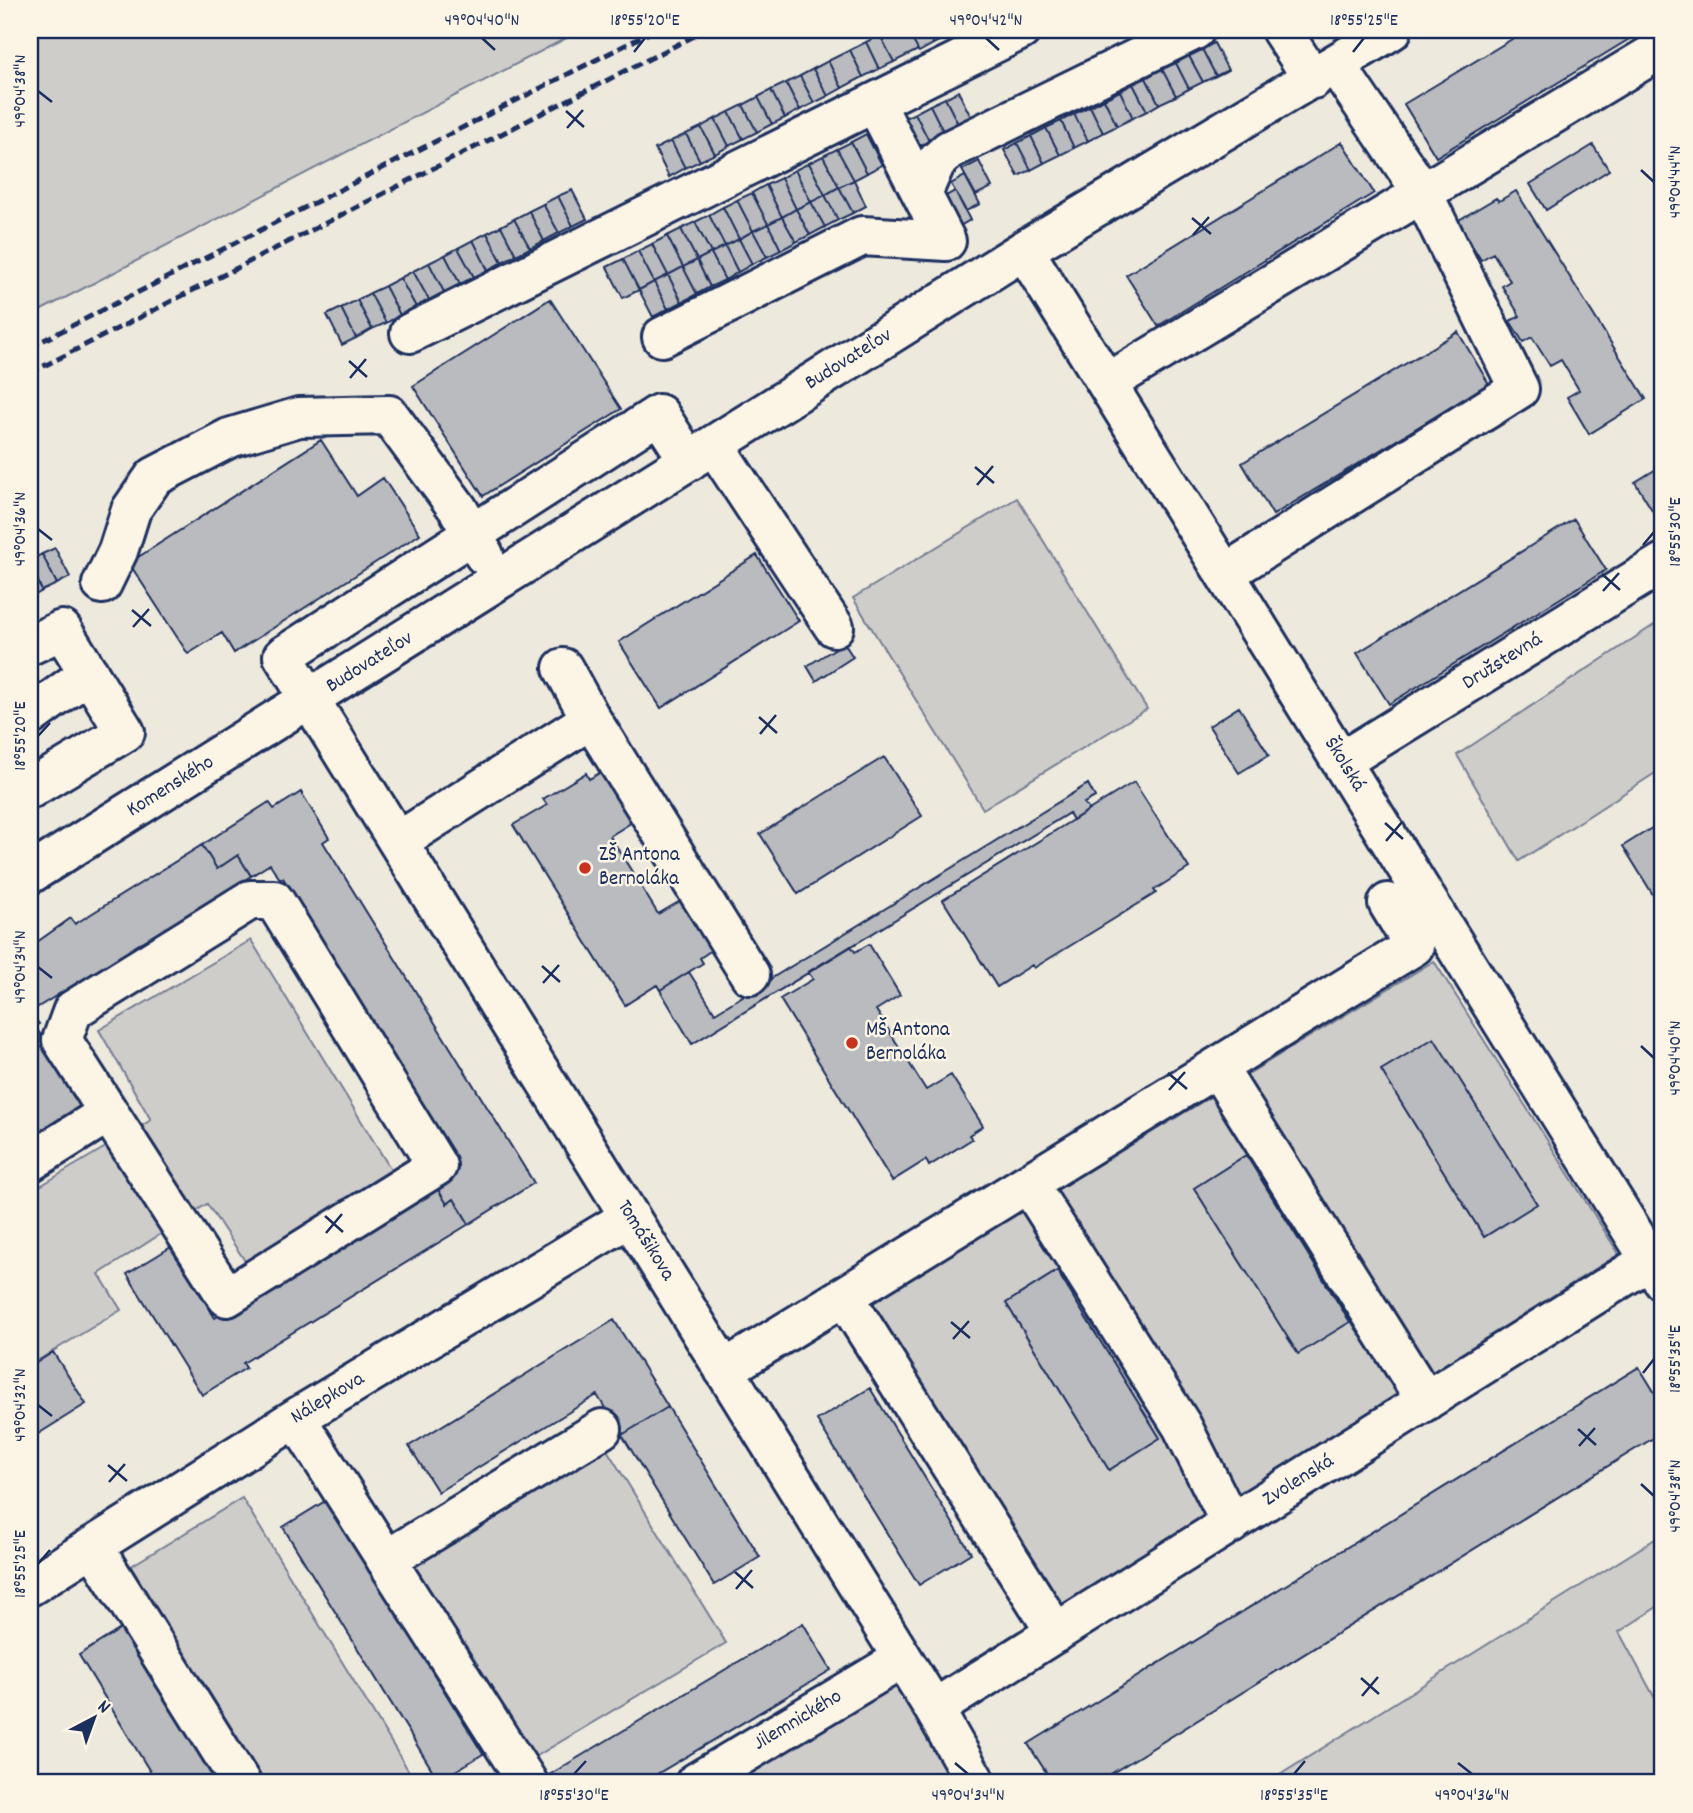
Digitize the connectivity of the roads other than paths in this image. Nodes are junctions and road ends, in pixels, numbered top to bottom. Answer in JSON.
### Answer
{"nodes":[{"id":1,"x":1021,"y":30,"type":"edge"},
{"id":2,"x":1195,"y":30,"type":"edge"},
{"id":3,"x":1281,"y":30,"type":"edge"},
{"id":4,"x":1392,"y":30,"type":"edge"},
{"id":5,"x":1663,"y":48,"type":"edge"},
{"id":6,"x":1324,"y":72,"type":"junction"},
{"id":7,"x":876,"y":103,"type":"junction"},
{"id":8,"x":1422,"y":192,"type":"junction"},
{"id":9,"x":922,"y":194,"type":"junction"},
{"id":10,"x":946,"y":241,"type":"junction"},
{"id":11,"x":1024,"y":250,"type":"junction"},
{"id":12,"x":974,"y":282,"type":"junction"},
{"id":13,"x":410,"y":333,"type":"dead end"},
{"id":14,"x":662,"y":337,"type":"dead end"},
{"id":15,"x":1109,"y":382,"type":"junction"},
{"id":16,"x":702,"y":453,"type":"junction"},
{"id":17,"x":471,"y":535,"type":"junction"},
{"id":18,"x":1663,"y":563,"type":"edge"},
{"id":19,"x":1226,"y":573,"type":"junction"},
{"id":20,"x":500,"y":581,"type":"junction"},
{"id":21,"x":102,"y":584,"type":"dead end"},
{"id":22,"x":834,"y":627,"type":"dead end"},
{"id":23,"x":30,"y":645,"type":"edge"},
{"id":24,"x":563,"y":668,"type":"dead end"},
{"id":25,"x":89,"y":673,"type":"junction"},
{"id":26,"x":312,"y":700,"type":"junction"},
{"id":27,"x":30,"y":716,"type":"edge"},
{"id":28,"x":591,"y":719,"type":"junction"},
{"id":29,"x":1342,"y":761,"type":"junction"},
{"id":30,"x":30,"y":789,"type":"edge"},
{"id":31,"x":399,"y":841,"type":"junction"},
{"id":32,"x":30,"y":874,"type":"edge"},
{"id":33,"x":1388,"y":903,"type":"dead end"},
{"id":34,"x":750,"y":975,"type":"dead end"},
{"id":35,"x":1217,"y":1067,"type":"junction"},
{"id":36,"x":108,"y":1113,"type":"junction"},
{"id":37,"x":30,"y":1163,"type":"edge"},
{"id":38,"x":1028,"y":1183,"type":"junction"},
{"id":39,"x":630,"y":1217,"type":"junction"},
{"id":40,"x":1659,"y":1265,"type":"edge"},
{"id":41,"x":844,"y":1296,"type":"junction"},
{"id":42,"x":724,"y":1370,"type":"junction"},
{"id":43,"x":1426,"y":1401,"type":"junction"},
{"id":44,"x":296,"y":1418,"type":"junction"},
{"id":45,"x":602,"y":1429,"type":"dead end"},
{"id":46,"x":1231,"y":1524,"type":"junction"},
{"id":47,"x":93,"y":1546,"type":"junction"},
{"id":48,"x":386,"y":1560,"type":"junction"},
{"id":49,"x":30,"y":1586,"type":"edge"},
{"id":50,"x":1056,"y":1633,"type":"junction"},
{"id":51,"x":901,"y":1658,"type":"junction"},
{"id":52,"x":934,"y":1709,"type":"junction"},
{"id":53,"x":240,"y":1783,"type":"edge"},
{"id":54,"x":528,"y":1783,"type":"edge"},
{"id":55,"x":695,"y":1783,"type":"edge"},
{"id":56,"x":976,"y":1783,"type":"edge"}],
"edges":[{"from":1,"to":7,"type":"street"},
{"from":2,"to":9,"type":"street"},
{"from":3,"to":6,"type":"street"},
{"from":4,"to":6,"type":"street","name":"Budovateľov"},
{"from":5,"to":8,"type":"street"},
{"from":6,"to":8,"type":"street"},
{"from":6,"to":11,"type":"street","name":"Budovateľov"},
{"from":7,"to":9,"type":"street"},
{"from":7,"to":13,"type":"street"},
{"from":8,"to":15,"type":"street"},
{"from":8,"to":19,"type":"street"},
{"from":9,"to":10,"type":"street"},
{"from":10,"to":12,"type":"street"},
{"from":10,"to":14,"type":"street"},
{"from":11,"to":12,"type":"street","name":"Budovateľov"},
{"from":11,"to":15,"type":"street","name":"Školská"},
{"from":12,"to":16,"type":"street","name":"Budovateľov"},
{"from":15,"to":19,"type":"street","name":"Školská"},
{"from":16,"to":17,"type":"street"},
{"from":16,"to":20,"type":"street","name":"Budovateľov"},
{"from":16,"to":22,"type":"street"},
{"from":17,"to":20,"type":"street"},
{"from":17,"to":21,"type":"street"},
{"from":17,"to":26,"type":"street","name":"Tomášikova"},
{"from":18,"to":29,"type":"street","name":"Družstevná"},
{"from":19,"to":29,"type":"street","name":"Školská"},
{"from":20,"to":26,"type":"street","name":"Budovateľov"},
{"from":23,"to":25,"type":"street"},
{"from":24,"to":28,"type":"street"},
{"from":25,"to":27,"type":"street"},
{"from":25,"to":30,"type":"street"},
{"from":26,"to":31,"type":"street","name":"Tomášikova"},
{"from":26,"to":32,"type":"street","name":"Komenského"},
{"from":28,"to":31,"type":"street"},
{"from":28,"to":34,"type":"street"},
{"from":29,"to":40,"type":"street","name":"Školská"},
{"from":31,"to":39,"type":"street","name":"Tomášikova"},
{"from":33,"to":35,"type":"street"},
{"from":35,"to":38,"type":"street"},
{"from":35,"to":43,"type":"street"},
{"from":36,"to":36,"type":"street"},
{"from":36,"to":37,"type":"street"},
{"from":38,"to":41,"type":"street"},
{"from":38,"to":46,"type":"street"},
{"from":39,"to":42,"type":"street","name":"Tomášikova"},
{"from":39,"to":44,"type":"street","name":"Nálepkova"},
{"from":40,"to":43,"type":"street","name":"Zvolenská"},
{"from":41,"to":42,"type":"street"},
{"from":41,"to":50,"type":"street"},
{"from":42,"to":51,"type":"street","name":"Tomášikova"},
{"from":43,"to":46,"type":"street","name":"Zvolenská"},
{"from":44,"to":47,"type":"street","name":"Nálepkova"},
{"from":44,"to":48,"type":"street"},
{"from":45,"to":48,"type":"street"},
{"from":46,"to":50,"type":"street","name":"Zvolenská"},
{"from":47,"to":49,"type":"street","name":"Nálepkova"},
{"from":47,"to":53,"type":"street"},
{"from":48,"to":54,"type":"street"},
{"from":50,"to":52,"type":"street","name":"Zvolenská"},
{"from":51,"to":52,"type":"street","name":"Tomášikova"},
{"from":51,"to":55,"type":"street","name":"Jilemnického"},
{"from":52,"to":56,"type":"street","name":"Tomášikova"}]}
